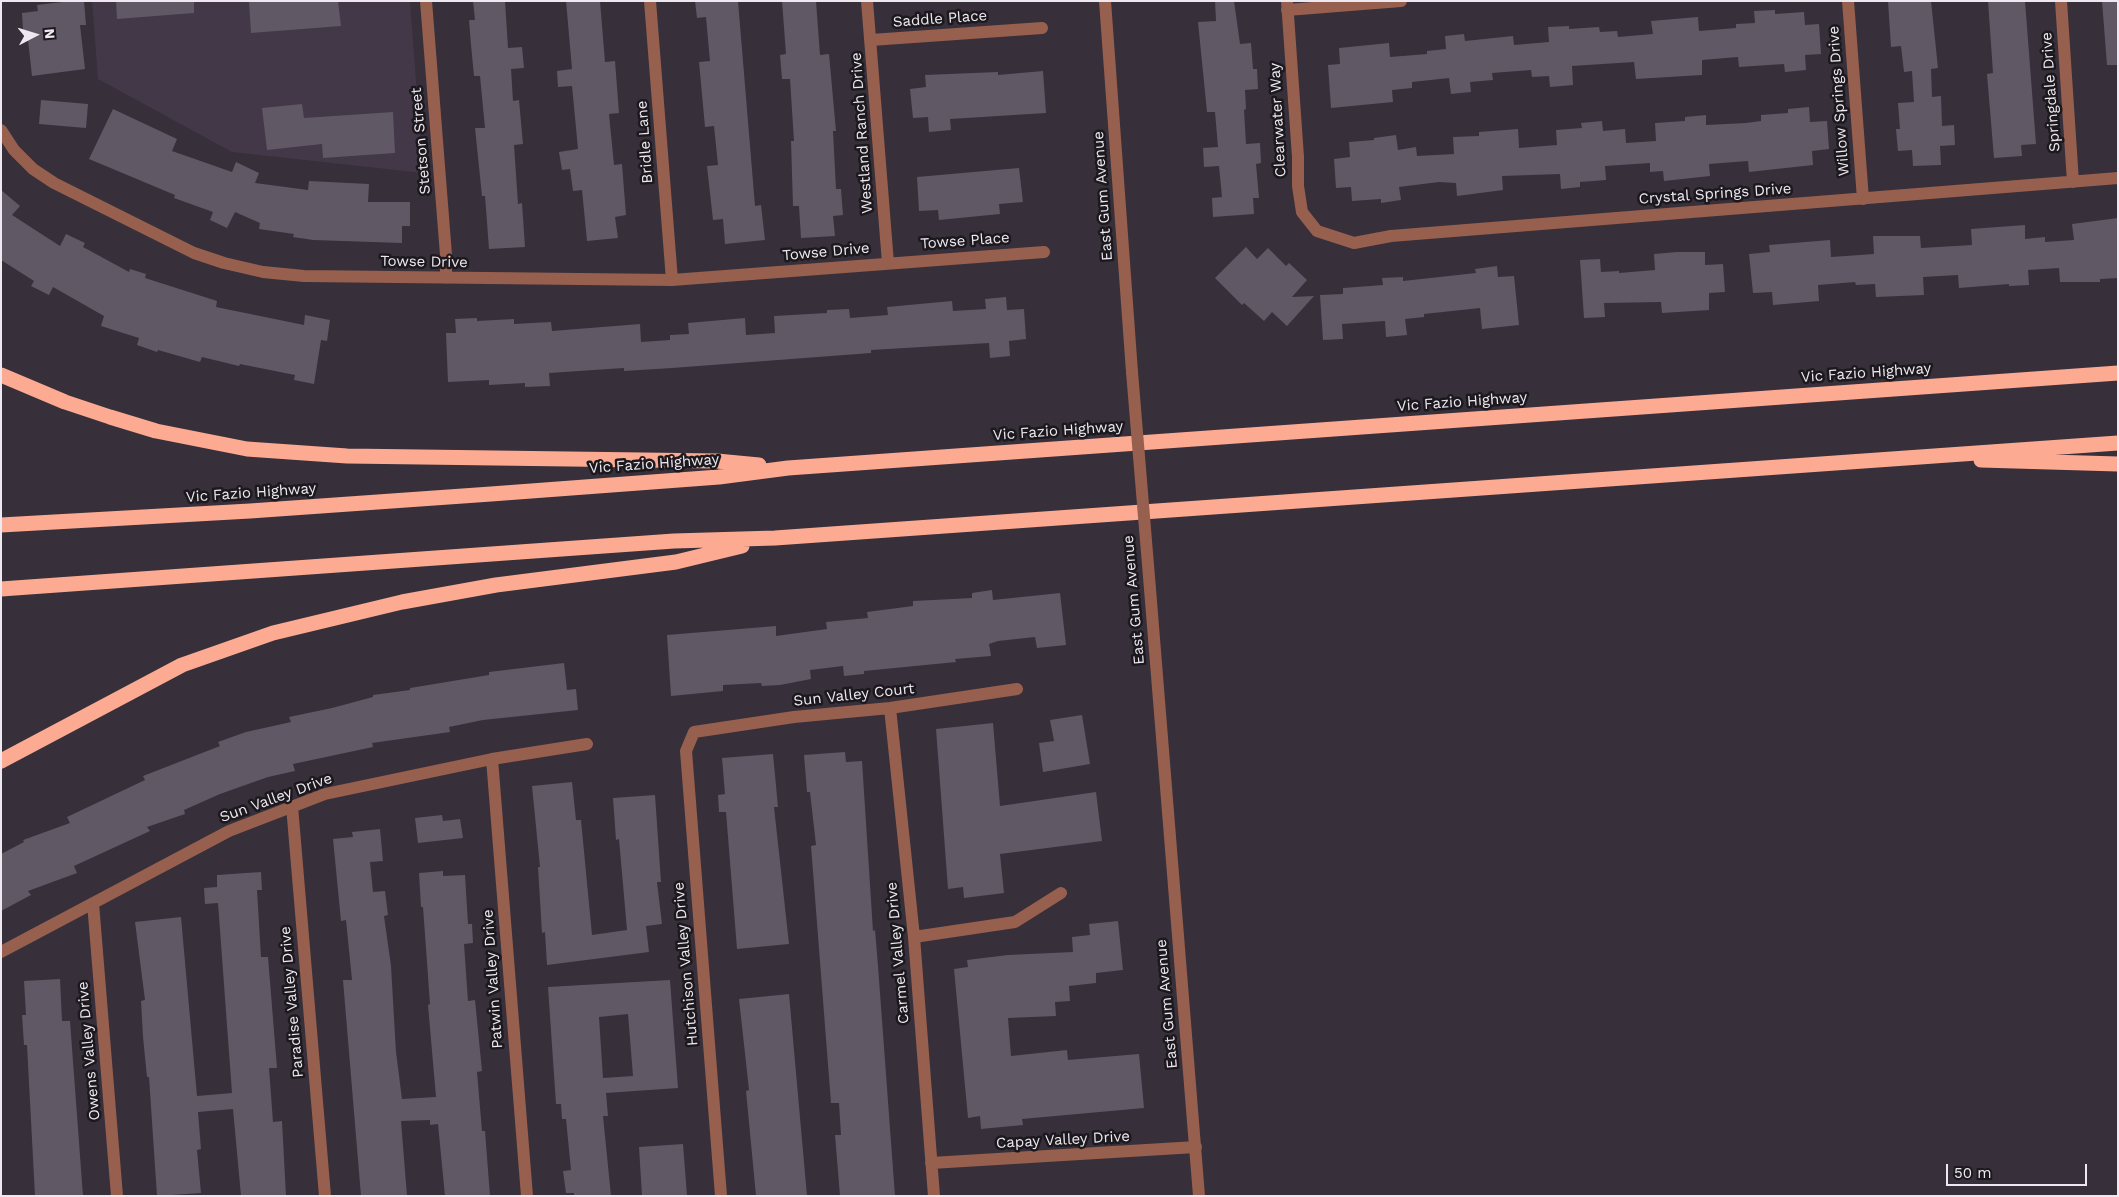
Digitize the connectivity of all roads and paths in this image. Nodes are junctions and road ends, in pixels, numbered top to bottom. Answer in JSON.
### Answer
{"nodes":[{"id":1,"x":426,"y":1,"type":"edge"},
{"id":2,"x":650,"y":1,"type":"edge"},
{"id":3,"x":868,"y":1,"type":"edge"},
{"id":4,"x":1105,"y":1,"type":"edge"},
{"id":5,"x":1401,"y":1,"type":"edge"},
{"id":6,"x":1848,"y":1,"type":"edge"},
{"id":7,"x":2061,"y":1,"type":"edge"},
{"id":8,"x":1287,"y":6,"type":"edge"},
{"id":9,"x":1042,"y":28,"type":"dead end"},
{"id":10,"x":871,"y":40,"type":"junction"},
{"id":11,"x":1,"y":130,"type":"edge"},
{"id":12,"x":2118,"y":178,"type":"edge"},
{"id":13,"x":2073,"y":182,"type":"junction"},
{"id":14,"x":1863,"y":199,"type":"junction"},
{"id":15,"x":1317,"y":232,"type":"joint"},
{"id":16,"x":1044,"y":252,"type":"dead end"},
{"id":17,"x":888,"y":263,"type":"junction"},
{"id":18,"x":446,"y":278,"type":"junction"},
{"id":19,"x":672,"y":280,"type":"junction"},
{"id":20,"x":2115,"y":372,"type":"edge"},
{"id":21,"x":1,"y":375,"type":"edge"},
{"id":22,"x":2118,"y":443,"type":"edge"},
{"id":23,"x":1935,"y":456,"type":"junction"},
{"id":24,"x":2118,"y":464,"type":"edge"},
{"id":25,"x":788,"y":468,"type":"junction"},
{"id":26,"x":1,"y":525,"type":"edge"},
{"id":27,"x":775,"y":538,"type":"junction"},
{"id":28,"x":1,"y":589,"type":"edge"},
{"id":29,"x":1017,"y":689,"type":"dead end"},
{"id":30,"x":890,"y":708,"type":"junction"},
{"id":31,"x":694,"y":732,"type":"joint"},
{"id":32,"x":587,"y":744,"type":"dead end"},
{"id":33,"x":492,"y":759,"type":"junction"},
{"id":34,"x":1,"y":760,"type":"edge"},
{"id":35,"x":292,"y":806,"type":"junction"},
{"id":36,"x":1062,"y":893,"type":"dead end"},
{"id":37,"x":93,"y":903,"type":"junction"},
{"id":38,"x":914,"y":937,"type":"junction"},
{"id":39,"x":1,"y":952,"type":"edge"},
{"id":40,"x":1196,"y":1147,"type":"junction"},
{"id":41,"x":931,"y":1164,"type":"junction"},
{"id":42,"x":117,"y":1196,"type":"edge"},
{"id":43,"x":325,"y":1196,"type":"edge"},
{"id":44,"x":527,"y":1196,"type":"edge"},
{"id":45,"x":721,"y":1196,"type":"edge"},
{"id":46,"x":934,"y":1196,"type":"edge"},
{"id":47,"x":1199,"y":1196,"type":"edge"}],
"edges":[{"from":1,"to":18,"type":"street","name":"Stetson Street"},
{"from":2,"to":19,"type":"street","name":"Bridle Lane"},
{"from":3,"to":10,"type":"street","name":"Westland Ranch Drive"},
{"from":4,"to":40,"type":"street","name":"East Gum Avenue","bridge":true},
{"from":5,"to":8,"type":"street"},
{"from":6,"to":14,"type":"street","name":"Willow Springs Drive"},
{"from":7,"to":13,"type":"street","name":"Springdale Drive"},
{"from":8,"to":15,"type":"street","name":"Clearwater Way"},
{"from":9,"to":10,"type":"street","name":"Saddle Place"},
{"from":10,"to":17,"type":"street","name":"Westland Ranch Drive"},
{"from":11,"to":18,"type":"street","name":"Towse Drive"},
{"from":12,"to":13,"type":"street","name":"Crystal Springs Drive"},
{"from":13,"to":14,"type":"street","name":"Crystal Springs Drive"},
{"from":14,"to":15,"type":"street","name":"Crystal Springs Drive"},
{"from":16,"to":17,"type":"street","name":"Towse Place"},
{"from":17,"to":19,"type":"street","name":"Towse Drive"},
{"from":18,"to":19,"type":"street","name":"Towse Drive"},
{"from":20,"to":25,"type":"highway","name":"Vic Fazio Highway"},
{"from":21,"to":25,"type":"highway"},
{"from":22,"to":23,"type":"highway"},
{"from":23,"to":24,"type":"highway"},
{"from":23,"to":27,"type":"highway"},
{"from":25,"to":26,"type":"highway","name":"Vic Fazio Highway"},
{"from":27,"to":28,"type":"highway"},
{"from":27,"to":34,"type":"highway"},
{"from":29,"to":30,"type":"street","name":"Sun Valley Court"},
{"from":30,"to":31,"type":"street","name":"Sun Valley Court"},
{"from":30,"to":38,"type":"street","name":"Carmel Valley Drive"},
{"from":31,"to":45,"type":"street","name":"Hutchison Valley Drive"},
{"from":32,"to":33,"type":"street","name":"Sun Valley Drive"},
{"from":33,"to":35,"type":"street","name":"Sun Valley Drive"},
{"from":33,"to":44,"type":"street","name":"Patwin Valley Drive"},
{"from":35,"to":37,"type":"street","name":"Sun Valley Drive"},
{"from":35,"to":43,"type":"street","name":"Paradise Valley Drive"},
{"from":36,"to":38,"type":"street"},
{"from":37,"to":39,"type":"street","name":"Sun Valley Drive"},
{"from":37,"to":42,"type":"street","name":"Owens Valley Drive"},
{"from":38,"to":41,"type":"street","name":"Carmel Valley Drive"},
{"from":40,"to":41,"type":"street","name":"Capay Valley Drive"},
{"from":40,"to":47,"type":"street","name":"East Gum Avenue"},
{"from":41,"to":46,"type":"street","name":"Carmel Valley Drive"}]}
